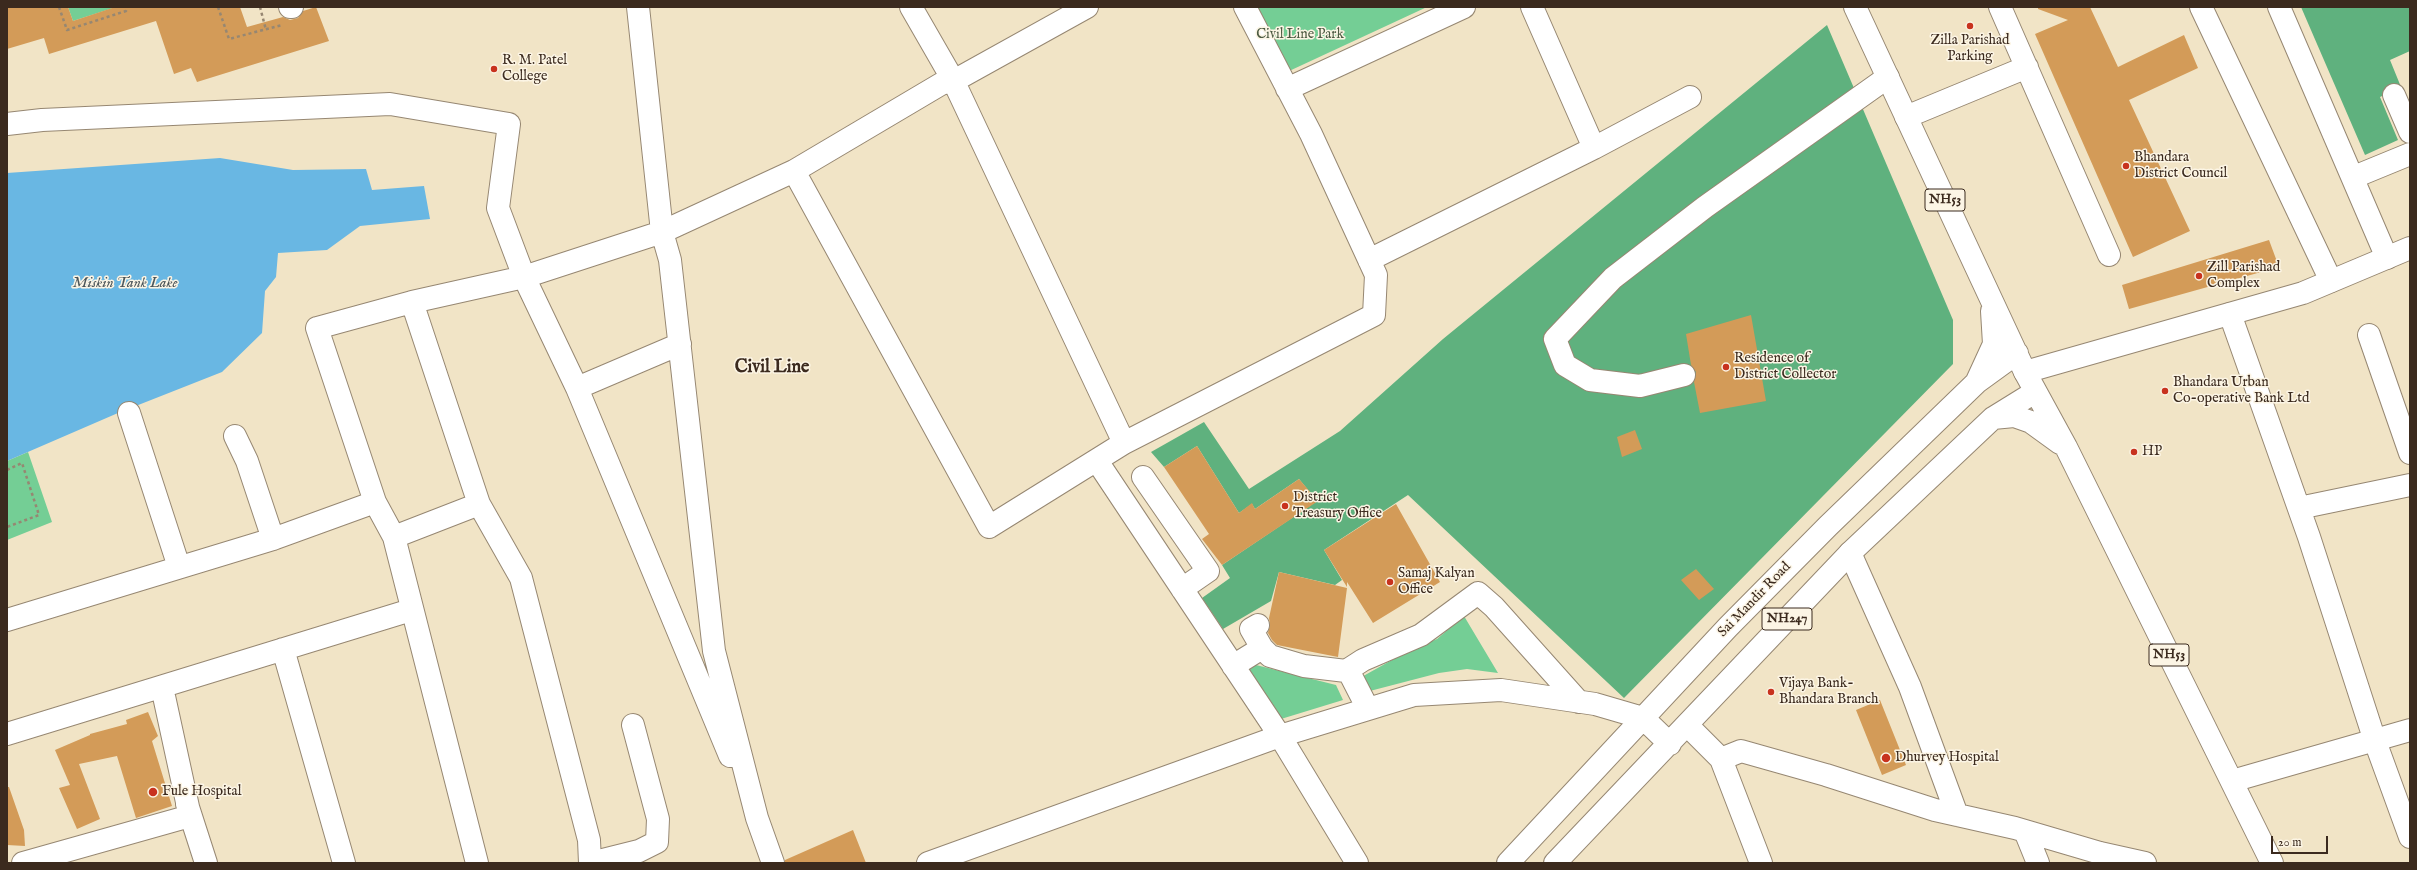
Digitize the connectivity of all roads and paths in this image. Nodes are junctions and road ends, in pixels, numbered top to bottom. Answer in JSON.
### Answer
{"nodes":[{"id":1,"x":59,"y":7,"type":"edge"},
{"id":2,"x":125,"y":7,"type":"edge"},
{"id":3,"x":218,"y":7,"type":"edge"},
{"id":4,"x":260,"y":7,"type":"edge"},
{"id":5,"x":290,"y":7,"type":"edge"},
{"id":6,"x":638,"y":7,"type":"edge"},
{"id":7,"x":911,"y":7,"type":"edge"},
{"id":8,"x":1087,"y":7,"type":"edge"},
{"id":9,"x":1246,"y":7,"type":"edge"},
{"id":10,"x":1464,"y":7,"type":"edge"},
{"id":11,"x":1532,"y":7,"type":"edge"},
{"id":12,"x":1855,"y":7,"type":"edge"},
{"id":13,"x":2000,"y":7,"type":"edge"},
{"id":14,"x":2201,"y":7,"type":"edge"},
{"id":15,"x":2279,"y":7,"type":"edge"},
{"id":16,"x":266,"y":30,"type":"junction"},
{"id":17,"x":2027,"y":67,"type":"junction"},
{"id":18,"x":1888,"y":77,"type":"junction"},
{"id":19,"x":953,"y":80,"type":"junction"},
{"id":20,"x":1288,"y":89,"type":"junction"},
{"id":21,"x":2394,"y":95,"type":"dead end"},
{"id":22,"x":1690,"y":97,"type":"dead end"},
{"id":23,"x":1906,"y":117,"type":"junction"},
{"id":24,"x":7,"y":124,"type":"edge"},
{"id":25,"x":2410,"y":132,"type":"edge"},
{"id":26,"x":1594,"y":148,"type":"junction"},
{"id":27,"x":2410,"y":154,"type":"edge"},
{"id":28,"x":794,"y":172,"type":"junction"},
{"id":29,"x":2354,"y":177,"type":"junction"},
{"id":30,"x":662,"y":232,"type":"junction"},
{"id":31,"x":2410,"y":248,"type":"edge"},
{"id":32,"x":2109,"y":255,"type":"dead end"},
{"id":33,"x":2387,"y":258,"type":"junction"},
{"id":34,"x":1369,"y":260,"type":"junction"},
{"id":35,"x":524,"y":277,"type":"junction"},
{"id":36,"x":2331,"y":281,"type":"junction"},
{"id":37,"x":1990,"y":296,"type":"junction"},
{"id":38,"x":412,"y":302,"type":"junction"},
{"id":39,"x":2230,"y":314,"type":"junction"},
{"id":40,"x":2369,"y":335,"type":"dead end"},
{"id":41,"x":680,"y":344,"type":"junction"},
{"id":42,"x":2021,"y":362,"type":"junction"},
{"id":43,"x":1684,"y":375,"type":"dead end"},
{"id":44,"x":1977,"y":382,"type":"junction"},
{"id":45,"x":576,"y":388,"type":"junction"},
{"id":46,"x":2035,"y":392,"type":"junction"},
{"id":47,"x":129,"y":413,"type":"dead end"},
{"id":48,"x":1993,"y":418,"type":"junction"},
{"id":49,"x":235,"y":436,"type":"dead end"},
{"id":50,"x":1124,"y":443,"type":"junction"},
{"id":51,"x":2066,"y":447,"type":"junction"},
{"id":52,"x":2410,"y":453,"type":"edge"},
{"id":53,"x":1097,"y":461,"type":"junction"},
{"id":54,"x":7,"y":470,"type":"edge"},
{"id":55,"x":1143,"y":477,"type":"dead end"},
{"id":56,"x":2410,"y":485,"type":"edge"},
{"id":57,"x":375,"y":502,"type":"junction"},
{"id":58,"x":479,"y":504,"type":"junction"},
{"id":59,"x":2299,"y":508,"type":"junction"},
{"id":60,"x":7,"y":527,"type":"edge"},
{"id":61,"x":394,"y":537,"type":"junction"},
{"id":62,"x":273,"y":539,"type":"junction"},
{"id":63,"x":1850,"y":553,"type":"junction"},
{"id":64,"x":179,"y":567,"type":"junction"},
{"id":65,"x":1182,"y":588,"type":"junction"},
{"id":66,"x":412,"y":610,"type":"junction"},
{"id":67,"x":7,"y":620,"type":"edge"},
{"id":68,"x":1258,"y":625,"type":"dead end"},
{"id":69,"x":1262,"y":648,"type":"junction"},
{"id":70,"x":283,"y":649,"type":"junction"},
{"id":71,"x":1233,"y":666,"type":"junction"},
{"id":72,"x":1348,"y":670,"type":"junction"},
{"id":73,"x":162,"y":687,"type":"junction"},
{"id":74,"x":1579,"y":702,"type":"junction"},
{"id":75,"x":1368,"y":709,"type":"junction"},
{"id":76,"x":1643,"y":718,"type":"junction"},
{"id":77,"x":633,"y":725,"type":"dead end"},
{"id":78,"x":1687,"y":725,"type":"junction"},
{"id":79,"x":2410,"y":730,"type":"edge"},
{"id":80,"x":7,"y":734,"type":"edge"},
{"id":81,"x":1280,"y":736,"type":"junction"},
{"id":82,"x":2375,"y":741,"type":"junction"},
{"id":83,"x":1670,"y":744,"type":"junction"},
{"id":84,"x":1722,"y":759,"type":"junction"},
{"id":85,"x":2232,"y":781,"type":"junction"},
{"id":86,"x":187,"y":804,"type":"junction"},
{"id":87,"x":1957,"y":815,"type":"junction"},
{"id":88,"x":757,"y":818,"type":"junction"},
{"id":89,"x":2025,"y":831,"type":"junction"},
{"id":90,"x":2410,"y":838,"type":"edge"},
{"id":91,"x":2102,"y":858,"type":"edge"},
{"id":92,"x":1565,"y":860,"type":"edge"},
{"id":93,"x":30,"y":862,"type":"edge"},
{"id":94,"x":206,"y":863,"type":"edge"},
{"id":95,"x":344,"y":863,"type":"edge"},
{"id":96,"x":477,"y":863,"type":"edge"},
{"id":97,"x":591,"y":863,"type":"edge"},
{"id":98,"x":773,"y":863,"type":"edge"},
{"id":99,"x":928,"y":863,"type":"edge"},
{"id":100,"x":1357,"y":863,"type":"edge"},
{"id":101,"x":1508,"y":863,"type":"edge"},
{"id":102,"x":1761,"y":863,"type":"edge"},
{"id":103,"x":2038,"y":863,"type":"edge"},
{"id":104,"x":2145,"y":863,"type":"edge"},
{"id":105,"x":2272,"y":863,"type":"edge"}],
"edges":[{"from":1,"to":2,"type":"path"},
{"from":3,"to":16,"type":"path"},
{"from":4,"to":16,"type":"path"},
{"from":5,"to":16,"type":"path"},
{"from":6,"to":30,"type":"main road"},
{"from":7,"to":19,"type":"main road"},
{"from":8,"to":19,"type":"main road"},
{"from":9,"to":20,"type":"main road"},
{"from":10,"to":20,"type":"main road"},
{"from":11,"to":26,"type":"main road"},
{"from":12,"to":18,"type":"main road","number":"NH53"},
{"from":13,"to":17,"type":"main road"},
{"from":14,"to":36,"type":"main road"},
{"from":15,"to":29,"type":"main road"},
{"from":17,"to":23,"type":"main road"},
{"from":17,"to":32,"type":"main road"},
{"from":18,"to":23,"type":"main road","number":"NH53"},
{"from":18,"to":43,"type":"main road"},
{"from":19,"to":28,"type":"main road"},
{"from":19,"to":50,"type":"main road"},
{"from":20,"to":34,"type":"main road"},
{"from":21,"to":25,"type":"main road"},
{"from":22,"to":26,"type":"main road"},
{"from":23,"to":37,"type":"main road","number":"NH53"},
{"from":24,"to":35,"type":"main road"},
{"from":26,"to":34,"type":"main road"},
{"from":27,"to":29,"type":"main road"},
{"from":28,"to":30,"type":"main road"},
{"from":28,"to":53,"type":"main road"},
{"from":29,"to":33,"type":"main road"},
{"from":30,"to":35,"type":"main road"},
{"from":30,"to":41,"type":"main road"},
{"from":31,"to":33,"type":"main road"},
{"from":33,"to":36,"type":"main road"},
{"from":34,"to":50,"type":"main road"},
{"from":35,"to":38,"type":"main road"},
{"from":35,"to":45,"type":"main road"},
{"from":36,"to":39,"type":"main road"},
{"from":37,"to":42,"type":"main road","number":"NH53"},
{"from":37,"to":44,"type":"main road"},
{"from":38,"to":57,"type":"main road"},
{"from":38,"to":58,"type":"main road"},
{"from":39,"to":42,"type":"main road"},
{"from":39,"to":59,"type":"main road"},
{"from":40,"to":52,"type":"main road"},
{"from":41,"to":45,"type":"main road"},
{"from":41,"to":88,"type":"main road"},
{"from":42,"to":44,"type":"main road","name":"Sai Mandir Road","number":"NH247"},
{"from":42,"to":46,"type":"main road","number":"NH53"},
{"from":44,"to":76,"type":"main road","name":"Sai Mandir Road","number":"NH247"},
{"from":45,"to":88,"type":"main road"},
{"from":46,"to":48,"type":"main road","number":"NH247"},
{"from":46,"to":51,"type":"main road","number":"NH53"},
{"from":47,"to":64,"type":"main road"},
{"from":48,"to":51,"type":"main road"},
{"from":48,"to":63,"type":"main road","number":"NH247"},
{"from":49,"to":62,"type":"main road"},
{"from":50,"to":53,"type":"main road"},
{"from":51,"to":85,"type":"main road","number":"NH53"},
{"from":53,"to":65,"type":"main road"},
{"from":54,"to":60,"type":"path"},
{"from":55,"to":65,"type":"main road"},
{"from":56,"to":59,"type":"main road"},
{"from":57,"to":61,"type":"main road"},
{"from":57,"to":62,"type":"main road"},
{"from":58,"to":61,"type":"main road"},
{"from":58,"to":97,"type":"main road"},
{"from":59,"to":82,"type":"main road"},
{"from":61,"to":66,"type":"main road"},
{"from":62,"to":64,"type":"main road"},
{"from":63,"to":78,"type":"main road","number":"NH247"},
{"from":63,"to":87,"type":"main road"},
{"from":64,"to":67,"type":"main road"},
{"from":65,"to":71,"type":"main road"},
{"from":66,"to":70,"type":"main road"},
{"from":66,"to":96,"type":"main road"},
{"from":68,"to":69,"type":"main road"},
{"from":69,"to":71,"type":"main road"},
{"from":69,"to":72,"type":"main road"},
{"from":70,"to":73,"type":"main road"},
{"from":70,"to":95,"type":"main road"},
{"from":71,"to":81,"type":"main road"},
{"from":72,"to":74,"type":"main road"},
{"from":72,"to":75,"type":"main road"},
{"from":73,"to":80,"type":"main road"},
{"from":73,"to":86,"type":"main road"},
{"from":74,"to":75,"type":"main road"},
{"from":74,"to":76,"type":"main road"},
{"from":75,"to":81,"type":"main road"},
{"from":76,"to":83,"type":"main road"},
{"from":76,"to":101,"type":"main road","name":"Sai Mandir Road","number":"NH247"},
{"from":77,"to":97,"type":"main road"},
{"from":78,"to":83,"type":"main road","number":"NH247"},
{"from":78,"to":84,"type":"main road"},
{"from":79,"to":82,"type":"main road"},
{"from":81,"to":99,"type":"main road"},
{"from":81,"to":100,"type":"main road"},
{"from":82,"to":85,"type":"main road"},
{"from":82,"to":90,"type":"main road"},
{"from":83,"to":92,"type":"main road","number":"NH247"},
{"from":84,"to":87,"type":"main road"},
{"from":84,"to":102,"type":"main road"},
{"from":85,"to":105,"type":"main road","number":"NH53"},
{"from":86,"to":93,"type":"main road"},
{"from":86,"to":94,"type":"main road"},
{"from":87,"to":89,"type":"main road"},
{"from":88,"to":98,"type":"main road"},
{"from":89,"to":91,"type":"main road"},
{"from":89,"to":103,"type":"main road"},
{"from":91,"to":104,"type":"main road"}]}
